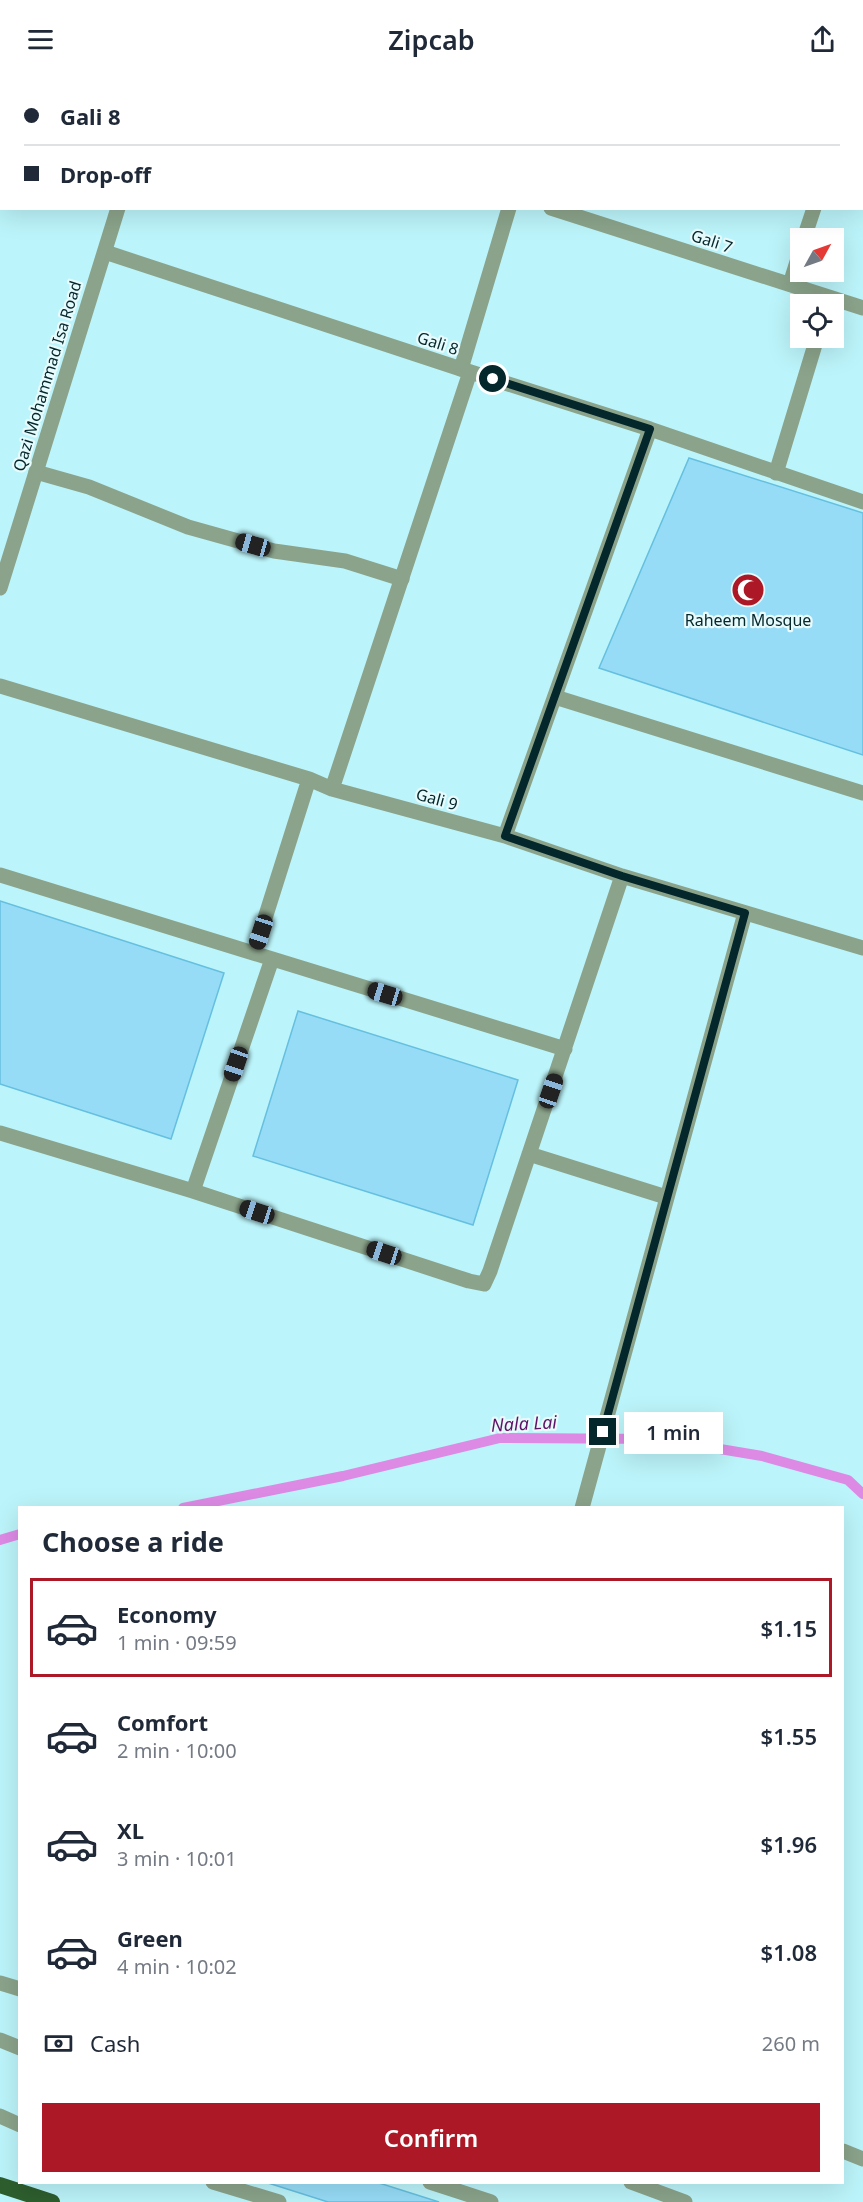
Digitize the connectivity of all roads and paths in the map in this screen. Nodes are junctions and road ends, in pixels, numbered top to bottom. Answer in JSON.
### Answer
{"nodes":[{"id":1,"x":117,"y":210,"type":"edge"},
{"id":2,"x":508,"y":210,"type":"edge"},
{"id":3,"x":557,"y":210,"type":"edge"},
{"id":4,"x":813,"y":210,"type":"edge"},
{"id":5,"x":807,"y":228,"type":"edge"},
{"id":6,"x":105,"y":252,"type":"junction"},
{"id":7,"x":790,"y":281,"type":"edge"},
{"id":8,"x":789,"y":284,"type":"junction"},
{"id":9,"x":812,"y":294,"type":"edge"},
{"id":10,"x":844,"y":304,"type":"edge"},
{"id":11,"x":863,"y":308,"type":"edge"},
{"id":12,"x":814,"y":348,"type":"edge"},
{"id":13,"x":466,"y":371,"type":"junction"},
{"id":14,"x":650,"y":429,"type":"junction"},
{"id":15,"x":36,"y":472,"type":"junction"},
{"id":16,"x":776,"y":473,"type":"junction"},
{"id":17,"x":863,"y":502,"type":"edge"},
{"id":18,"x":402,"y":579,"type":"junction"},
{"id":19,"x":0,"y":588,"type":"edge"},
{"id":20,"x":0,"y":686,"type":"edge"},
{"id":21,"x":555,"y":698,"type":"junction"},
{"id":22,"x":309,"y":779,"type":"junction"},
{"id":23,"x":332,"y":789,"type":"junction"},
{"id":24,"x":863,"y":794,"type":"edge"},
{"id":25,"x":505,"y":836,"type":"junction"},
{"id":26,"x":0,"y":875,"type":"edge"},
{"id":27,"x":622,"y":876,"type":"junction"},
{"id":28,"x":745,"y":913,"type":"junction"},
{"id":29,"x":863,"y":948,"type":"edge"},
{"id":30,"x":254,"y":953,"type":"junction"},
{"id":31,"x":272,"y":959,"type":"junction"},
{"id":32,"x":565,"y":1049,"type":"junction"},
{"id":33,"x":0,"y":1133,"type":"edge"},
{"id":34,"x":529,"y":1154,"type":"junction"},
{"id":35,"x":193,"y":1191,"type":"junction"},
{"id":36,"x":666,"y":1197,"type":"junction"},
{"id":37,"x":583,"y":1506,"type":"edge"},
{"id":38,"x":0,"y":1983,"type":"edge"},
{"id":39,"x":18,"y":1988,"type":"edge"},
{"id":40,"x":0,"y":2040,"type":"edge"},
{"id":41,"x":18,"y":2047,"type":"edge"},
{"id":42,"x":0,"y":2116,"type":"edge"},
{"id":43,"x":18,"y":2124,"type":"edge"},
{"id":44,"x":844,"y":2151,"type":"edge"},
{"id":45,"x":863,"y":2159,"type":"edge"},
{"id":46,"x":220,"y":2184,"type":"edge"},
{"id":47,"x":436,"y":2184,"type":"edge"},
{"id":48,"x":636,"y":2184,"type":"edge"},
{"id":49,"x":0,"y":2186,"type":"edge"},
{"id":50,"x":52,"y":2202,"type":"edge"},
{"id":51,"x":279,"y":2202,"type":"edge"},
{"id":52,"x":492,"y":2202,"type":"edge"},
{"id":53,"x":684,"y":2202,"type":"edge"}],
"edges":[{"from":1,"to":6,"type":"street","name":"Qazi Mohammad Isa Road"},
{"from":2,"to":13,"type":"street"},
{"from":3,"to":8,"type":"street","name":"Gali 7"},
{"from":4,"to":5,"type":"street"},
{"from":6,"to":13,"type":"street","name":"Gali 8"},
{"from":6,"to":15,"type":"street","name":"Qazi Mohammad Isa Road"},
{"from":7,"to":8,"type":"street"},
{"from":8,"to":9,"type":"street","name":"Gali 7"},
{"from":10,"to":11,"type":"street","name":"Gali 7"},
{"from":12,"to":16,"type":"street"},
{"from":13,"to":14,"type":"street","name":"Gali 8"},
{"from":13,"to":18,"type":"street"},
{"from":14,"to":16,"type":"street","name":"Gali 8"},
{"from":14,"to":21,"type":"street"},
{"from":15,"to":18,"type":"street"},
{"from":15,"to":19,"type":"street","name":"Qazi Mohammad Isa Road"},
{"from":16,"to":17,"type":"street","name":"Gali 8"},
{"from":18,"to":23,"type":"street"},
{"from":20,"to":22,"type":"street","name":"Gali 9"},
{"from":21,"to":24,"type":"street"},
{"from":21,"to":25,"type":"street"},
{"from":22,"to":23,"type":"street","name":"Gali 9"},
{"from":22,"to":30,"type":"street"},
{"from":23,"to":25,"type":"street","name":"Gali 9"},
{"from":25,"to":27,"type":"street","name":"Gali 9"},
{"from":26,"to":30,"type":"street"},
{"from":27,"to":28,"type":"street","name":"Gali 9"},
{"from":27,"to":32,"type":"street"},
{"from":28,"to":29,"type":"street","name":"Gali 9"},
{"from":28,"to":36,"type":"street"},
{"from":30,"to":31,"type":"street"},
{"from":31,"to":32,"type":"street"},
{"from":31,"to":35,"type":"street"},
{"from":32,"to":34,"type":"street"},
{"from":33,"to":35,"type":"street"},
{"from":34,"to":35,"type":"street"},
{"from":34,"to":36,"type":"street"},
{"from":36,"to":37,"type":"street"},
{"from":38,"to":39,"type":"street"},
{"from":40,"to":41,"type":"street"},
{"from":42,"to":43,"type":"street"},
{"from":44,"to":45,"type":"street"},
{"from":46,"to":51,"type":"street"},
{"from":47,"to":52,"type":"street"},
{"from":48,"to":53,"type":"street"},
{"from":49,"to":50,"type":"highway"}]}
